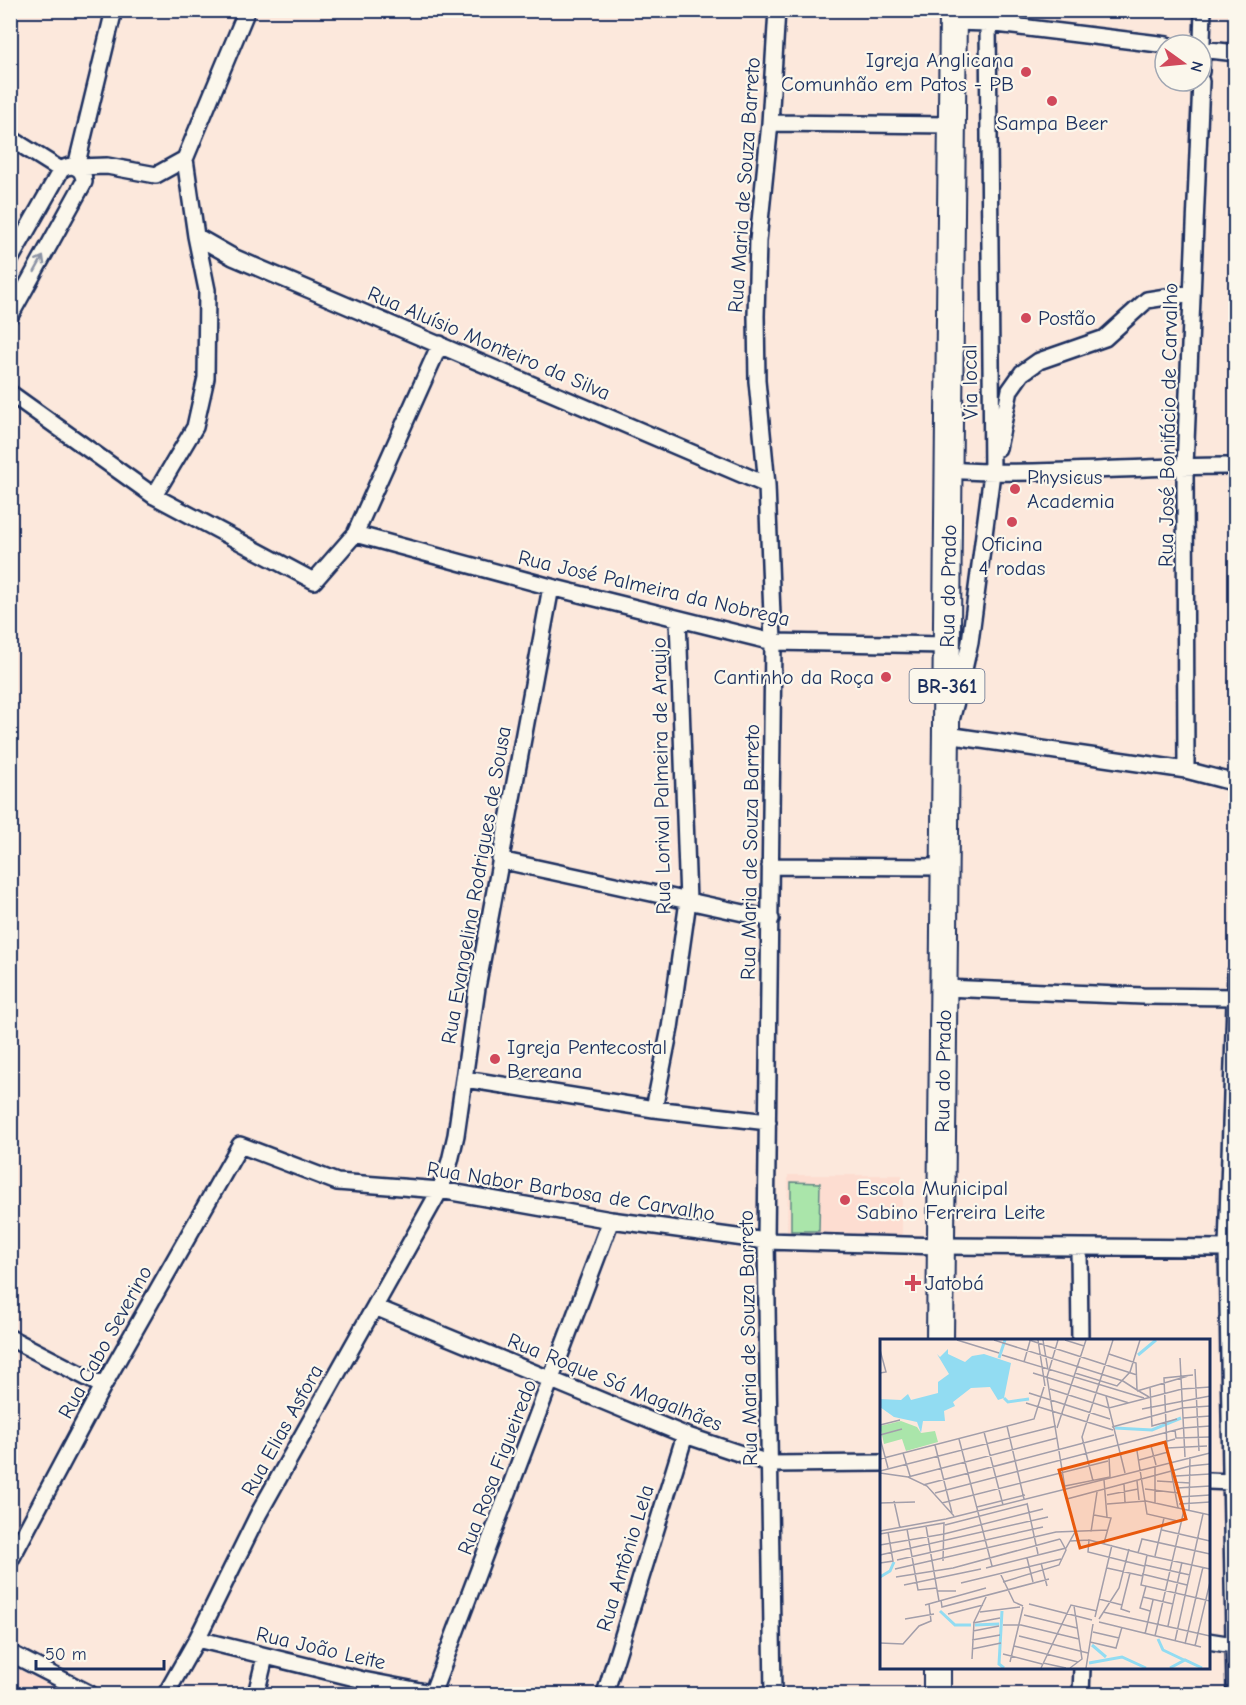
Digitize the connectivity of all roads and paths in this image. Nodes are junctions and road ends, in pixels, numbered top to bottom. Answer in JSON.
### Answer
{"nodes":[{"id":1,"x":114,"y":10,"type":"edge"},
{"id":2,"x":247,"y":10,"type":"edge"},
{"id":3,"x":777,"y":10,"type":"edge"},
{"id":4,"x":1203,"y":10,"type":"edge"},
{"id":5,"x":953,"y":16,"type":"edge"},
{"id":6,"x":988,"y":23,"type":"junction"},
{"id":7,"x":1202,"y":33,"type":"edge"},
{"id":8,"x":1153,"y":43,"type":"edge"},
{"id":9,"x":1213,"y":50,"type":"edge"},
{"id":10,"x":1236,"y":53,"type":"edge"},
{"id":11,"x":1200,"y":93,"type":"edge"},
{"id":12,"x":770,"y":123,"type":"junction"},
{"id":13,"x":952,"y":125,"type":"junction"},
{"id":14,"x":10,"y":138,"type":"edge"},
{"id":15,"x":185,"y":159,"type":"junction"},
{"id":16,"x":68,"y":168,"type":"junction"},
{"id":17,"x":196,"y":236,"type":"junction"},
{"id":18,"x":10,"y":260,"type":"edge"},
{"id":19,"x":1192,"y":293,"type":"junction"},
{"id":20,"x":10,"y":316,"type":"edge"},
{"id":21,"x":440,"y":344,"type":"junction"},
{"id":22,"x":10,"y":393,"type":"edge"},
{"id":23,"x":1185,"y":466,"type":"junction"},
{"id":24,"x":1236,"y":466,"type":"edge"},
{"id":25,"x":949,"y":470,"type":"junction"},
{"id":26,"x":992,"y":473,"type":"junction"},
{"id":27,"x":767,"y":485,"type":"junction"},
{"id":28,"x":154,"y":496,"type":"junction"},
{"id":29,"x":356,"y":534,"type":"junction"},
{"id":30,"x":551,"y":587,"type":"junction"},
{"id":31,"x":678,"y":619,"type":"junction"},
{"id":32,"x":773,"y":642,"type":"junction"},
{"id":33,"x":947,"y":645,"type":"junction"},
{"id":34,"x":946,"y":735,"type":"junction"},
{"id":35,"x":1186,"y":770,"type":"junction"},
{"id":36,"x":1236,"y":786,"type":"edge"},
{"id":37,"x":500,"y":860,"type":"junction"},
{"id":38,"x":770,"y":866,"type":"junction"},
{"id":39,"x":945,"y":867,"type":"junction"},
{"id":40,"x":688,"y":901,"type":"junction"},
{"id":41,"x":771,"y":919,"type":"junction"},
{"id":42,"x":1236,"y":972,"type":"edge"},
{"id":43,"x":944,"y":988,"type":"junction"},
{"id":44,"x":1234,"y":997,"type":"edge"},
{"id":45,"x":465,"y":1079,"type":"junction"},
{"id":46,"x":654,"y":1109,"type":"junction"},
{"id":47,"x":768,"y":1122,"type":"junction"},
{"id":48,"x":240,"y":1145,"type":"joint"},
{"id":49,"x":440,"y":1190,"type":"junction"},
{"id":50,"x":611,"y":1220,"type":"junction"},
{"id":51,"x":766,"y":1241,"type":"junction"},
{"id":52,"x":940,"y":1246,"type":"junction"},
{"id":53,"x":1079,"y":1248,"type":"junction"},
{"id":54,"x":1227,"y":1248,"type":"junction"},
{"id":55,"x":375,"y":1308,"type":"junction"},
{"id":56,"x":10,"y":1338,"type":"edge"},
{"id":57,"x":940,"y":1339,"type":"edge"},
{"id":58,"x":1080,"y":1339,"type":"edge"},
{"id":59,"x":552,"y":1381,"type":"junction"},
{"id":60,"x":103,"y":1386,"type":"junction"},
{"id":61,"x":685,"y":1435,"type":"junction"},
{"id":62,"x":880,"y":1463,"type":"edge"},
{"id":63,"x":771,"y":1464,"type":"junction"},
{"id":64,"x":1210,"y":1481,"type":"edge"},
{"id":65,"x":1232,"y":1482,"type":"junction"},
{"id":66,"x":10,"y":1561,"type":"edge"},
{"id":67,"x":197,"y":1639,"type":"junction"},
{"id":68,"x":1210,"y":1641,"type":"edge"},
{"id":69,"x":1233,"y":1645,"type":"junction"},
{"id":70,"x":10,"y":1653,"type":"edge"},
{"id":71,"x":265,"y":1657,"type":"junction"},
{"id":72,"x":937,"y":1669,"type":"edge"},
{"id":73,"x":1082,"y":1669,"type":"edge"},
{"id":74,"x":361,"y":1687,"type":"edge"},
{"id":75,"x":434,"y":1694,"type":"edge"},
{"id":76,"x":90,"y":1695,"type":"edge"},
{"id":77,"x":166,"y":1695,"type":"edge"},
{"id":78,"x":256,"y":1695,"type":"edge"},
{"id":79,"x":605,"y":1695,"type":"edge"},
{"id":80,"x":773,"y":1695,"type":"edge"},
{"id":81,"x":937,"y":1695,"type":"edge"},
{"id":82,"x":1082,"y":1695,"type":"edge"},
{"id":83,"x":1235,"y":1695,"type":"edge"}],
"edges":[{"from":1,"to":16,"type":"street"},
{"from":2,"to":15,"type":"street"},
{"from":3,"to":12,"type":"street","name":"Rua Maria de Souza Barreto"},
{"from":4,"to":7,"type":"street"},
{"from":5,"to":6,"type":"street"},
{"from":5,"to":13,"type":"main road","name":"Rua do Prado","number":"BR-361"},
{"from":6,"to":8,"type":"street"},
{"from":6,"to":26,"type":"street","name":"Via local"},
{"from":9,"to":10,"type":"street"},
{"from":11,"to":19,"type":"street","name":"Rua José Bonifácio de Carvalho"},
{"from":12,"to":13,"type":"street"},
{"from":12,"to":27,"type":"street","name":"Rua Maria de Souza Barreto"},
{"from":13,"to":25,"type":"main road","name":"Rua do Prado","number":"BR-361"},
{"from":14,"to":16,"type":"street"},
{"from":15,"to":16,"type":"street"},
{"from":15,"to":17,"type":"street"},
{"from":16,"to":18,"type":"street"},
{"from":20,"to":16,"type":"street","one_way":true},
{"from":17,"to":21,"type":"street","name":"Rua Aluísio Monteiro da Silva"},
{"from":17,"to":28,"type":"street"},
{"from":19,"to":23,"type":"street","name":"Rua José Bonifácio de Carvalho"},
{"from":19,"to":26,"type":"street"},
{"from":21,"to":27,"type":"street","name":"Rua Aluísio Monteiro da Silva"},
{"from":21,"to":29,"type":"street"},
{"from":22,"to":28,"type":"street"},
{"from":23,"to":24,"type":"street"},
{"from":23,"to":26,"type":"street"},
{"from":23,"to":35,"type":"street","name":"Rua José Bonifácio de Carvalho"},
{"from":25,"to":26,"type":"street"},
{"from":25,"to":33,"type":"main road","name":"Rua do Prado","number":"BR-361"},
{"from":26,"to":34,"type":"street","name":"Via local"},
{"from":27,"to":32,"type":"street","name":"Rua Maria de Souza Barreto"},
{"from":28,"to":29,"type":"street"},
{"from":29,"to":30,"type":"street","name":"Rua José Palmeira da Nobrega"},
{"from":30,"to":31,"type":"street","name":"Rua José Palmeira da Nobrega"},
{"from":30,"to":37,"type":"street","name":"Rua Evangelina Rodrigues de Sousa"},
{"from":31,"to":32,"type":"street","name":"Rua José Palmeira da Nobrega"},
{"from":31,"to":40,"type":"street","name":"Rua Lorival Palmeira de Araujo"},
{"from":32,"to":33,"type":"street","name":"Rua José Palmeira da Nobrega"},
{"from":32,"to":38,"type":"street","name":"Rua Maria de Souza Barreto"},
{"from":33,"to":34,"type":"main road","name":"Rua do Prado","number":"BR-361"},
{"from":34,"to":35,"type":"street"},
{"from":34,"to":39,"type":"main road","name":"Rua do Prado","number":"BR-361"},
{"from":35,"to":36,"type":"street"},
{"from":37,"to":40,"type":"street"},
{"from":37,"to":45,"type":"street","name":"Rua Evangelina Rodrigues de Sousa"},
{"from":38,"to":39,"type":"street"},
{"from":38,"to":41,"type":"street","name":"Rua Maria de Souza Barreto"},
{"from":39,"to":43,"type":"main road","name":"Rua do Prado","number":"BR-361"},
{"from":40,"to":41,"type":"street"},
{"from":40,"to":46,"type":"street","name":"Rua Lorival Palmeira de Araujo"},
{"from":41,"to":47,"type":"street","name":"Rua Maria de Souza Barreto"},
{"from":42,"to":44,"type":"street"},
{"from":43,"to":44,"type":"street"},
{"from":43,"to":52,"type":"main road","name":"Rua do Prado","number":"BR-361"},
{"from":44,"to":54,"type":"street"},
{"from":45,"to":46,"type":"street"},
{"from":45,"to":49,"type":"street","name":"Rua Evangelina Rodrigues de Sousa"},
{"from":46,"to":47,"type":"street"},
{"from":47,"to":51,"type":"street","name":"Rua Maria de Souza Barreto"},
{"from":48,"to":49,"type":"street","name":"Rua Nabor Barbosa de Carvalho"},
{"from":48,"to":60,"type":"street","name":"Rua Cabo Severino"},
{"from":49,"to":50,"type":"street","name":"Rua Nabor Barbosa de Carvalho"},
{"from":49,"to":55,"type":"street","name":"Rua Elias Asfora"},
{"from":50,"to":51,"type":"street","name":"Rua Nabor Barbosa de Carvalho"},
{"from":50,"to":59,"type":"street","name":"Rua Rosa Figueiredo"},
{"from":51,"to":52,"type":"street","name":"Rua Nabor Barbosa de Carvalho"},
{"from":51,"to":63,"type":"street","name":"Rua Maria de Souza Barreto"},
{"from":52,"to":53,"type":"street","name":"Rua Nabor Barbosa de Carvalho"},
{"from":52,"to":57,"type":"main road","name":"Rua do Prado","number":"BR-361"},
{"from":53,"to":54,"type":"street","name":"Rua Nabor Barbosa de Carvalho"},
{"from":53,"to":58,"type":"street"},
{"from":54,"to":65,"type":"street"},
{"from":55,"to":59,"type":"street","name":"Rua Roque Sá Magalhães"},
{"from":55,"to":67,"type":"street","name":"Rua Elias Asfora"},
{"from":56,"to":60,"type":"street"},
{"from":59,"to":61,"type":"street","name":"Rua Roque Sá Magalhães"},
{"from":59,"to":75,"type":"street","name":"Rua Rosa Figueiredo"},
{"from":60,"to":66,"type":"street","name":"Rua Cabo Severino"},
{"from":61,"to":63,"type":"street","name":"Rua Roque Sá Magalhães"},
{"from":61,"to":79,"type":"street","name":"Rua Antônio Lela"},
{"from":62,"to":63,"type":"street","name":"Rua Roque Sá Magalhães"},
{"from":63,"to":80,"type":"street","name":"Rua Maria de Souza Barreto"},
{"from":64,"to":65,"type":"street"},
{"from":65,"to":69,"type":"street"},
{"from":67,"to":71,"type":"street","name":"Rua João Leite"},
{"from":67,"to":77,"type":"street","name":"Rua Elias Asfora"},
{"from":68,"to":69,"type":"street"},
{"from":69,"to":83,"type":"street"},
{"from":70,"to":76,"type":"street"},
{"from":71,"to":74,"type":"street","name":"Rua João Leite"},
{"from":71,"to":78,"type":"street"},
{"from":72,"to":81,"type":"main road"},
{"from":73,"to":82,"type":"street"},
{"from":74,"to":75,"type":"street","name":"Rua João Leite"}]}
